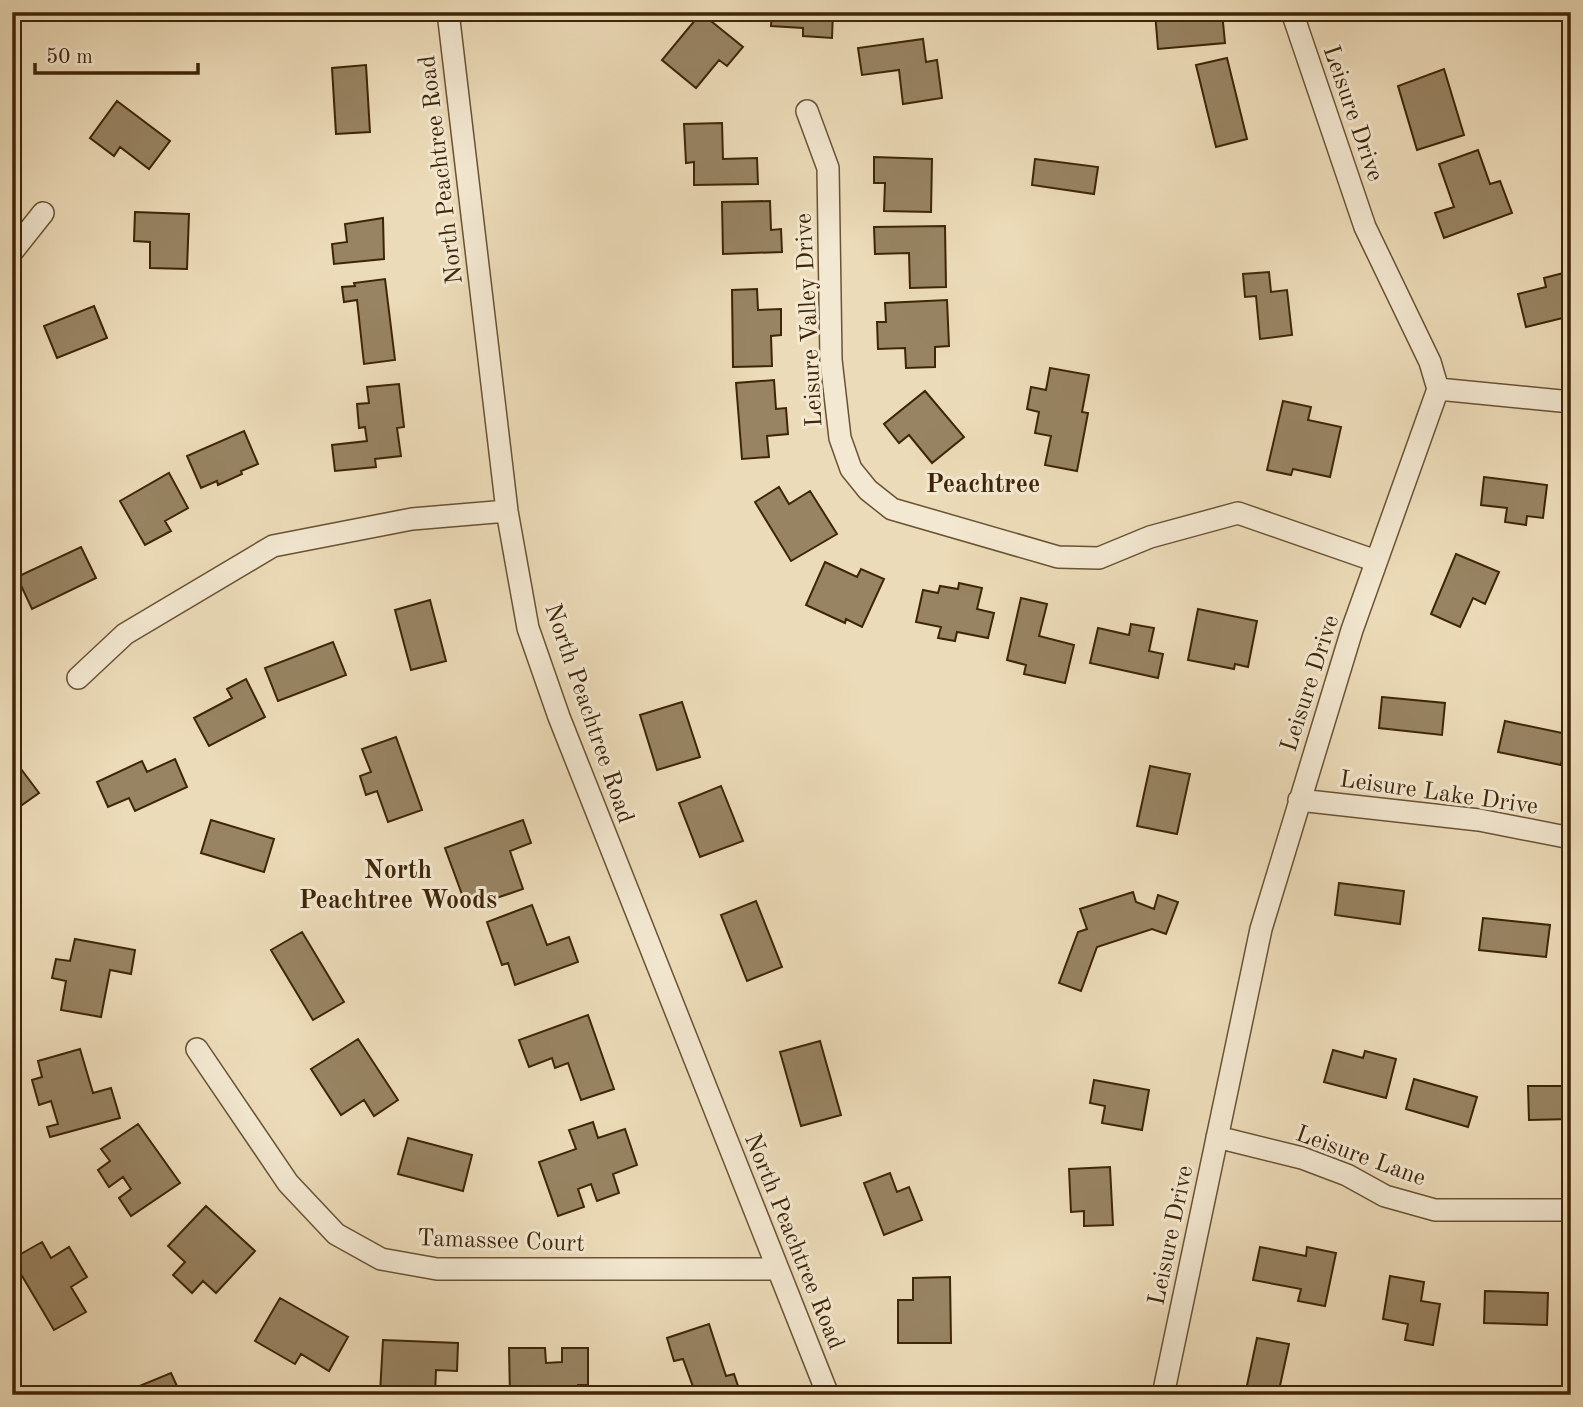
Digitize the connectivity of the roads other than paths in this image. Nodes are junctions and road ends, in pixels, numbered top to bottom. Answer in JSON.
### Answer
{"nodes":[{"id":1,"x":448,"y":12,"type":"edge"},
{"id":2,"x":1292,"y":12,"type":"edge"},
{"id":3,"x":807,"y":111,"type":"dead end"},
{"id":4,"x":43,"y":214,"type":"dead end"},
{"id":5,"x":12,"y":252,"type":"edge"},
{"id":6,"x":1438,"y":389,"type":"junction"},
{"id":7,"x":1571,"y":402,"type":"edge"},
{"id":8,"x":507,"y":511,"type":"junction"},
{"id":9,"x":1376,"y":561,"type":"junction"},
{"id":10,"x":78,"y":678,"type":"dead end"},
{"id":11,"x":1299,"y":800,"type":"junction"},
{"id":12,"x":1571,"y":838,"type":"edge"},
{"id":13,"x":197,"y":1049,"type":"dead end"},
{"id":14,"x":1217,"y":1137,"type":"junction"},
{"id":15,"x":1571,"y":1210,"type":"edge"},
{"id":16,"x":777,"y":1269,"type":"junction"},
{"id":17,"x":828,"y":1395,"type":"edge"},
{"id":18,"x":1163,"y":1395,"type":"edge"}],
"edges":[{"from":1,"to":8,"type":"street","name":"North Peachtree Road"},
{"from":2,"to":6,"type":"street","name":"Leisure Drive"},
{"from":3,"to":9,"type":"street","name":"Leisure Valley Drive"},
{"from":4,"to":5,"type":"street"},
{"from":6,"to":7,"type":"street"},
{"from":6,"to":9,"type":"street","name":"Leisure Drive"},
{"from":8,"to":10,"type":"street"},
{"from":8,"to":16,"type":"street","name":"North Peachtree Road"},
{"from":9,"to":11,"type":"street","name":"Leisure Drive"},
{"from":11,"to":12,"type":"street","name":"Leisure Lake Drive"},
{"from":11,"to":14,"type":"street","name":"Leisure Drive"},
{"from":13,"to":16,"type":"street","name":"Tamassee Court"},
{"from":14,"to":15,"type":"street","name":"Leisure Lane"},
{"from":14,"to":18,"type":"street","name":"Leisure Drive"},
{"from":16,"to":17,"type":"street","name":"North Peachtree Road"}]}
